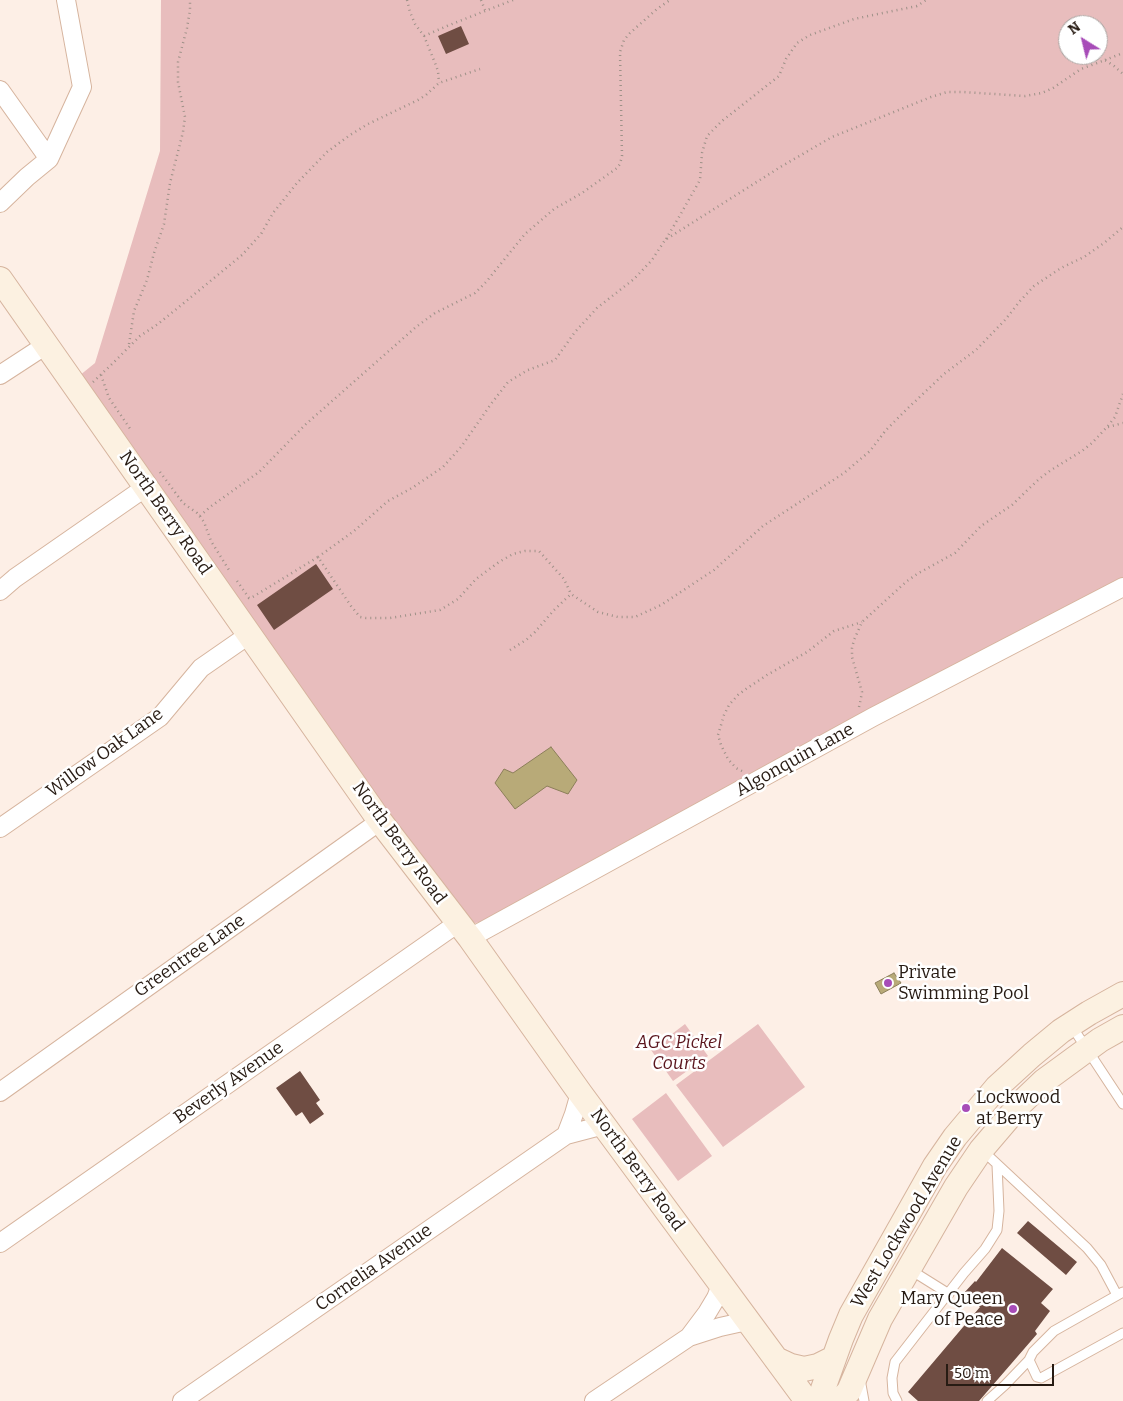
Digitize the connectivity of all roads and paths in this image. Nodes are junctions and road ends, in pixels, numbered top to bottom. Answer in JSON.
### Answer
{"nodes":[{"id":1,"x":66,"y":0,"type":"edge"},
{"id":2,"x":190,"y":0,"type":"edge"},
{"id":3,"x":407,"y":0,"type":"edge"},
{"id":4,"x":481,"y":0,"type":"edge"},
{"id":5,"x":513,"y":0,"type":"edge"},
{"id":6,"x":670,"y":0,"type":"edge"},
{"id":7,"x":926,"y":0,"type":"edge"},
{"id":8,"x":485,"y":10,"type":"junction"},
{"id":9,"x":424,"y":36,"type":"junction"},
{"id":10,"x":1123,"y":53,"type":"edge"},
{"id":11,"x":1108,"y":59,"type":"edge"},
{"id":12,"x":1108,"y":62,"type":"edge"},
{"id":13,"x":1092,"y":65,"type":"edge"},
{"id":14,"x":480,"y":69,"type":"dead end"},
{"id":15,"x":1123,"y":74,"type":"edge"},
{"id":16,"x":439,"y":83,"type":"junction"},
{"id":17,"x":0,"y":90,"type":"edge"},
{"id":18,"x":49,"y":159,"type":"junction"},
{"id":19,"x":0,"y":203,"type":"edge"},
{"id":20,"x":1123,"y":227,"type":"edge"},
{"id":21,"x":665,"y":240,"type":"junction"},
{"id":22,"x":0,"y":278,"type":"edge"},
{"id":23,"x":46,"y":345,"type":"junction"},
{"id":24,"x":129,"y":345,"type":"junction"},
{"id":25,"x":0,"y":375,"type":"edge"},
{"id":26,"x":101,"y":375,"type":"junction"},
{"id":27,"x":79,"y":391,"type":"junction"},
{"id":28,"x":1123,"y":394,"type":"edge"},
{"id":29,"x":1123,"y":424,"type":"edge"},
{"id":30,"x":1107,"y":427,"type":"junction"},
{"id":31,"x":131,"y":430,"type":"dead end"},
{"id":32,"x":152,"y":478,"type":"junction"},
{"id":33,"x":200,"y":516,"type":"junction"},
{"id":34,"x":318,"y":557,"type":"junction"},
{"id":35,"x":1123,"y":587,"type":"edge"},
{"id":36,"x":0,"y":591,"type":"edge"},
{"id":37,"x":571,"y":594,"type":"junction"},
{"id":38,"x":862,"y":622,"type":"junction"},
{"id":39,"x":250,"y":634,"type":"junction"},
{"id":40,"x":510,"y":650,"type":"dead end"},
{"id":41,"x":856,"y":711,"type":"dead end"},
{"id":42,"x":746,"y":771,"type":"dead end"},
{"id":43,"x":380,"y":821,"type":"junction"},
{"id":44,"x":0,"y":828,"type":"edge"},
{"id":45,"x":464,"y":931,"type":"junction"},
{"id":46,"x":1123,"y":994,"type":"edge"},
{"id":47,"x":1071,"y":1025,"type":"junction"},
{"id":48,"x":1123,"y":1027,"type":"edge"},
{"id":49,"x":1087,"y":1049,"type":"junction"},
{"id":50,"x":0,"y":1092,"type":"edge"},
{"id":51,"x":580,"y":1093,"type":"junction"},
{"id":52,"x":1123,"y":1104,"type":"edge"},
{"id":53,"x":604,"y":1125,"type":"junction"},
{"id":54,"x":958,"y":1133,"type":"junction"},
{"id":55,"x":566,"y":1134,"type":"junction"},
{"id":56,"x":989,"y":1157,"type":"junction"},
{"id":57,"x":0,"y":1243,"type":"edge"},
{"id":58,"x":886,"y":1254,"type":"junction"},
{"id":59,"x":909,"y":1269,"type":"junction"},
{"id":60,"x":721,"y":1285,"type":"junction"},
{"id":61,"x":948,"y":1294,"type":"junction"},
{"id":62,"x":1120,"y":1294,"type":"edge"},
{"id":63,"x":747,"y":1321,"type":"junction"},
{"id":64,"x":1123,"y":1333,"type":"edge"},
{"id":65,"x":689,"y":1337,"type":"junction"},
{"id":66,"x":834,"y":1358,"type":"junction"},
{"id":67,"x":776,"y":1359,"type":"junction"},
{"id":68,"x":1028,"y":1360,"type":"junction"},
{"id":69,"x":858,"y":1372,"type":"junction"},
{"id":70,"x":182,"y":1401,"type":"edge"},
{"id":71,"x":594,"y":1401,"type":"edge"},
{"id":72,"x":807,"y":1401,"type":"edge"},
{"id":73,"x":822,"y":1401,"type":"edge"},
{"id":74,"x":840,"y":1401,"type":"edge"},
{"id":75,"x":864,"y":1401,"type":"edge"},
{"id":76,"x":897,"y":1401,"type":"edge"},
{"id":77,"x":987,"y":1401,"type":"edge"}],
"edges":[{"from":1,"to":18,"type":"street"},
{"from":2,"to":24,"type":"path"},
{"from":3,"to":9,"type":"path"},
{"from":4,"to":8,"type":"path"},
{"from":5,"to":8,"type":"path"},
{"from":6,"to":33,"type":"path"},
{"from":7,"to":21,"type":"path"},
{"from":8,"to":9,"type":"path"},
{"from":9,"to":16,"type":"path"},
{"from":10,"to":11,"type":"path"},
{"from":12,"to":15,"type":"path"},
{"from":13,"to":21,"type":"path"},
{"from":14,"to":16,"type":"path"},
{"from":16,"to":24,"type":"path"},
{"from":17,"to":18,"type":"street"},
{"from":18,"to":19,"type":"street"},
{"from":20,"to":37,"type":"path"},
{"from":21,"to":34,"type":"path"},
{"from":22,"to":23,"type":"main road","name":"North Berry Road"},
{"from":23,"to":25,"type":"street"},
{"from":23,"to":27,"type":"main road","name":"North Berry Road"},
{"from":24,"to":26,"type":"path"},
{"from":26,"to":27,"type":"path"},
{"from":26,"to":31,"type":"path"},
{"from":27,"to":32,"type":"main road","name":"North Berry Road"},
{"from":28,"to":30,"type":"path"},
{"from":29,"to":30,"type":"path"},
{"from":30,"to":38,"type":"path"},
{"from":32,"to":33,"type":"path"},
{"from":32,"to":36,"type":"street"},
{"from":32,"to":39,"type":"main road","name":"North Berry Road"},
{"from":33,"to":34,"type":"path"},
{"from":34,"to":37,"type":"path"},
{"from":35,"to":45,"type":"street","name":"Algonquin Lane"},
{"from":37,"to":40,"type":"path"},
{"from":38,"to":41,"type":"path"},
{"from":38,"to":42,"type":"path"},
{"from":39,"to":43,"type":"main road","name":"North Berry Road"},
{"from":39,"to":44,"type":"street","name":"Willow Oak Lane"},
{"from":43,"to":45,"type":"main road","name":"North Berry Road"},
{"from":43,"to":50,"type":"street","name":"Greentree Lane"},
{"from":45,"to":51,"type":"main road","name":"North Berry Road"},
{"from":45,"to":57,"type":"street","name":"Beverly Avenue"},
{"from":46,"to":47,"type":"main road","name":"West Lockwood Avenue"},
{"from":47,"to":49,"type":"lane"},
{"from":47,"to":54,"type":"main road","name":"West Lockwood Avenue"},
{"from":48,"to":49,"type":"main road","name":"West Lockwood Avenue"},
{"from":49,"to":52,"type":"lane"},
{"from":49,"to":56,"type":"main road","name":"West Lockwood Avenue"},
{"from":51,"to":53,"type":"main road","name":"North Berry Road"},
{"from":51,"to":55,"type":"street"},
{"from":53,"to":55,"type":"street","name":"Cornelia Avenue"},
{"from":53,"to":60,"type":"main road","name":"North Berry Road"},
{"from":54,"to":56,"type":"main road"},
{"from":54,"to":58,"type":"main road","name":"West Lockwood Avenue"},
{"from":55,"to":70,"type":"street","name":"Cornelia Avenue"},
{"from":56,"to":59,"type":"main road","name":"West Lockwood Avenue"},
{"from":56,"to":61,"type":"lane"},
{"from":56,"to":62,"type":"lane"},
{"from":58,"to":59,"type":"main road"},
{"from":58,"to":66,"type":"main road","name":"West Lockwood Avenue"},
{"from":59,"to":61,"type":"lane"},
{"from":59,"to":69,"type":"main road","name":"West Lockwood Avenue"},
{"from":60,"to":63,"type":"main road","name":"North Berry Road"},
{"from":60,"to":65,"type":"street"},
{"from":61,"to":76,"type":"lane"},
{"from":62,"to":68,"type":"lane"},
{"from":63,"to":65,"type":"street"},
{"from":63,"to":67,"type":"main road","name":"North Berry Road"},
{"from":64,"to":68,"type":"lane"},
{"from":65,"to":71,"type":"street"},
{"from":66,"to":67,"type":"main road"},
{"from":66,"to":73,"type":"main road","name":"West Lockwood Avenue"},
{"from":67,"to":72,"type":"main road","name":"North Berry Road"},
{"from":68,"to":77,"type":"lane"},
{"from":69,"to":74,"type":"main road","name":"West Lockwood Avenue"},
{"from":69,"to":75,"type":"lane"}]}
